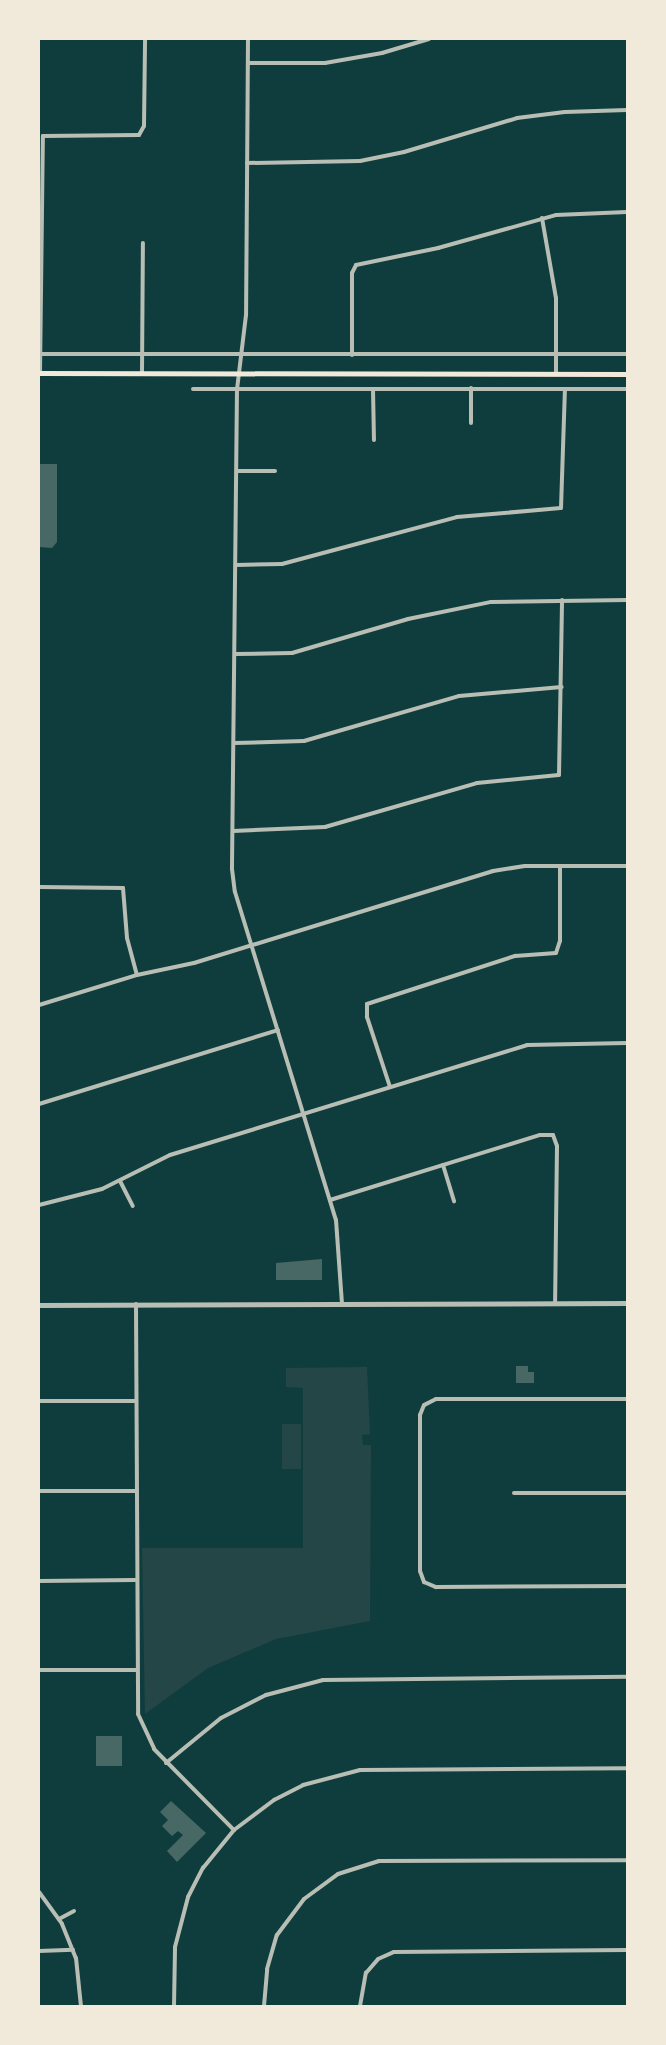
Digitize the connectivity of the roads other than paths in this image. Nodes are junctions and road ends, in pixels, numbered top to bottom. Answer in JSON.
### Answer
{"nodes":[{"id":1,"x":145,"y":39,"type":"edge"},
{"id":2,"x":248,"y":39,"type":"edge"},
{"id":3,"x":429,"y":39,"type":"edge"},
{"id":4,"x":248,"y":63,"type":"junction"},
{"id":5,"x":627,"y":110,"type":"edge"},
{"id":6,"x":247,"y":164,"type":"junction"},
{"id":7,"x":627,"y":212,"type":"edge"},
{"id":8,"x":542,"y":218,"type":"junction"},
{"id":9,"x":143,"y":243,"type":"dead end"},
{"id":10,"x":41,"y":354,"type":"junction"},
{"id":11,"x":143,"y":354,"type":"junction"},
{"id":12,"x":627,"y":354,"type":"edge"},
{"id":13,"x":242,"y":356,"type":"junction"},
{"id":14,"x":352,"y":356,"type":"junction"},
{"id":15,"x":556,"y":356,"type":"junction"},
{"id":16,"x":40,"y":373,"type":"edge"},
{"id":17,"x":142,"y":374,"type":"junction"},
{"id":18,"x":240,"y":374,"type":"junction"},
{"id":19,"x":556,"y":374,"type":"junction"},
{"id":20,"x":627,"y":374,"type":"edge"},
{"id":21,"x":471,"y":388,"type":"junction"},
{"id":22,"x":627,"y":388,"type":"edge"},
{"id":23,"x":193,"y":389,"type":"dead end"},
{"id":24,"x":237,"y":389,"type":"junction"},
{"id":25,"x":373,"y":389,"type":"junction"},
{"id":26,"x":565,"y":389,"type":"junction"},
{"id":27,"x":471,"y":423,"type":"dead end"},
{"id":28,"x":374,"y":440,"type":"dead end"},
{"id":29,"x":237,"y":471,"type":"junction"},
{"id":30,"x":275,"y":471,"type":"dead end"},
{"id":31,"x":236,"y":565,"type":"junction"},
{"id":32,"x":562,"y":600,"type":"junction"},
{"id":33,"x":627,"y":600,"type":"edge"},
{"id":34,"x":235,"y":654,"type":"junction"},
{"id":35,"x":562,"y":687,"type":"junction"},
{"id":36,"x":234,"y":743,"type":"junction"},
{"id":37,"x":232,"y":831,"type":"junction"},
{"id":38,"x":560,"y":866,"type":"junction"},
{"id":39,"x":627,"y":866,"type":"edge"},
{"id":40,"x":39,"y":887,"type":"edge"},
{"id":41,"x":251,"y":945,"type":"junction"},
{"id":42,"x":137,"y":975,"type":"junction"},
{"id":43,"x":39,"y":1005,"type":"edge"},
{"id":44,"x":278,"y":1030,"type":"junction"},
{"id":45,"x":627,"y":1043,"type":"edge"},
{"id":46,"x":390,"y":1088,"type":"junction"},
{"id":47,"x":39,"y":1104,"type":"edge"},
{"id":48,"x":303,"y":1114,"type":"junction"},
{"id":49,"x":442,"y":1165,"type":"junction"},
{"id":50,"x":120,"y":1181,"type":"junction"},
{"id":51,"x":330,"y":1200,"type":"junction"},
{"id":52,"x":454,"y":1201,"type":"dead end"},
{"id":53,"x":39,"y":1205,"type":"edge"},
{"id":54,"x":133,"y":1206,"type":"dead end"},
{"id":55,"x":342,"y":1303,"type":"junction"},
{"id":56,"x":555,"y":1303,"type":"junction"},
{"id":57,"x":627,"y":1303,"type":"edge"},
{"id":58,"x":136,"y":1304,"type":"junction"},
{"id":59,"x":39,"y":1305,"type":"edge"},
{"id":60,"x":627,"y":1399,"type":"edge"},
{"id":61,"x":39,"y":1401,"type":"edge"},
{"id":62,"x":135,"y":1401,"type":"junction"},
{"id":63,"x":39,"y":1491,"type":"edge"},
{"id":64,"x":135,"y":1491,"type":"junction"},
{"id":65,"x":514,"y":1492,"type":"dead end"},
{"id":66,"x":627,"y":1493,"type":"edge"},
{"id":67,"x":135,"y":1580,"type":"junction"},
{"id":68,"x":39,"y":1581,"type":"edge"},
{"id":69,"x":627,"y":1586,"type":"edge"},
{"id":70,"x":39,"y":1670,"type":"edge"},
{"id":71,"x":135,"y":1670,"type":"junction"},
{"id":72,"x":627,"y":1677,"type":"edge"},
{"id":73,"x":166,"y":1763,"type":"junction"},
{"id":74,"x":627,"y":1768,"type":"edge"},
{"id":75,"x":234,"y":1830,"type":"junction"},
{"id":76,"x":627,"y":1860,"type":"edge"},
{"id":77,"x":39,"y":1892,"type":"edge"},
{"id":78,"x":75,"y":1911,"type":"dead end"},
{"id":79,"x":59,"y":1919,"type":"junction"},
{"id":80,"x":73,"y":1950,"type":"junction"},
{"id":81,"x":627,"y":1950,"type":"edge"},
{"id":82,"x":39,"y":1951,"type":"edge"},
{"id":83,"x":81,"y":2006,"type":"edge"},
{"id":84,"x":174,"y":2006,"type":"edge"},
{"id":85,"x":264,"y":2006,"type":"edge"},
{"id":86,"x":360,"y":2006,"type":"edge"}],
"edges":[{"from":1,"to":10,"type":"street"},
{"from":2,"to":4,"type":"street"},
{"from":3,"to":4,"type":"street"},
{"from":4,"to":6,"type":"street"},
{"from":5,"to":6,"type":"street"},
{"from":6,"to":13,"type":"street"},
{"from":7,"to":8,"type":"street"},
{"from":8,"to":14,"type":"street"},
{"from":8,"to":15,"type":"street"},
{"from":9,"to":11,"type":"street"},
{"from":10,"to":11,"type":"street"},
{"from":10,"to":16,"type":"street"},
{"from":11,"to":13,"type":"street"},
{"from":11,"to":17,"type":"street"},
{"from":12,"to":15,"type":"street"},
{"from":13,"to":14,"type":"street"},
{"from":13,"to":18,"type":"street"},
{"from":14,"to":15,"type":"street"},
{"from":15,"to":19,"type":"street"},
{"from":16,"to":17,"type":"main road"},
{"from":17,"to":18,"type":"main road"},
{"from":18,"to":19,"type":"main road"},
{"from":18,"to":24,"type":"street"},
{"from":19,"to":20,"type":"main road"},
{"from":21,"to":25,"type":"street"},
{"from":21,"to":26,"type":"street"},
{"from":21,"to":27,"type":"street"},
{"from":22,"to":26,"type":"street"},
{"from":23,"to":24,"type":"street"},
{"from":24,"to":25,"type":"street"},
{"from":24,"to":29,"type":"street"},
{"from":25,"to":28,"type":"street"},
{"from":26,"to":31,"type":"street"},
{"from":29,"to":30,"type":"street"},
{"from":29,"to":31,"type":"street"},
{"from":31,"to":34,"type":"street"},
{"from":32,"to":33,"type":"street"},
{"from":32,"to":34,"type":"street"},
{"from":32,"to":35,"type":"street"},
{"from":34,"to":36,"type":"street"},
{"from":35,"to":36,"type":"street"},
{"from":35,"to":37,"type":"street"},
{"from":36,"to":37,"type":"street"},
{"from":37,"to":41,"type":"street"},
{"from":38,"to":39,"type":"street"},
{"from":38,"to":41,"type":"street"},
{"from":38,"to":46,"type":"street"},
{"from":40,"to":42,"type":"street"},
{"from":41,"to":42,"type":"street"},
{"from":41,"to":44,"type":"street"},
{"from":42,"to":43,"type":"street"},
{"from":44,"to":47,"type":"street"},
{"from":44,"to":48,"type":"street"},
{"from":45,"to":46,"type":"street"},
{"from":46,"to":48,"type":"street"},
{"from":48,"to":50,"type":"street"},
{"from":48,"to":51,"type":"street"},
{"from":49,"to":51,"type":"street"},
{"from":49,"to":52,"type":"street"},
{"from":49,"to":56,"type":"street"},
{"from":50,"to":53,"type":"street"},
{"from":50,"to":54,"type":"street"},
{"from":51,"to":55,"type":"street"},
{"from":55,"to":56,"type":"street"},
{"from":55,"to":58,"type":"street"},
{"from":56,"to":57,"type":"street"},
{"from":58,"to":59,"type":"street"},
{"from":58,"to":62,"type":"street"},
{"from":60,"to":69,"type":"street"},
{"from":61,"to":62,"type":"street"},
{"from":62,"to":64,"type":"street"},
{"from":63,"to":64,"type":"street"},
{"from":64,"to":67,"type":"street"},
{"from":65,"to":66,"type":"street"},
{"from":67,"to":68,"type":"street"},
{"from":67,"to":71,"type":"street"},
{"from":70,"to":71,"type":"street"},
{"from":71,"to":73,"type":"street"},
{"from":72,"to":73,"type":"street"},
{"from":73,"to":75,"type":"street"},
{"from":74,"to":75,"type":"street"},
{"from":75,"to":84,"type":"street"},
{"from":76,"to":85,"type":"street"},
{"from":77,"to":79,"type":"street"},
{"from":78,"to":79,"type":"street"},
{"from":79,"to":80,"type":"street"},
{"from":80,"to":82,"type":"street"},
{"from":80,"to":83,"type":"street"},
{"from":81,"to":86,"type":"street"}]}
